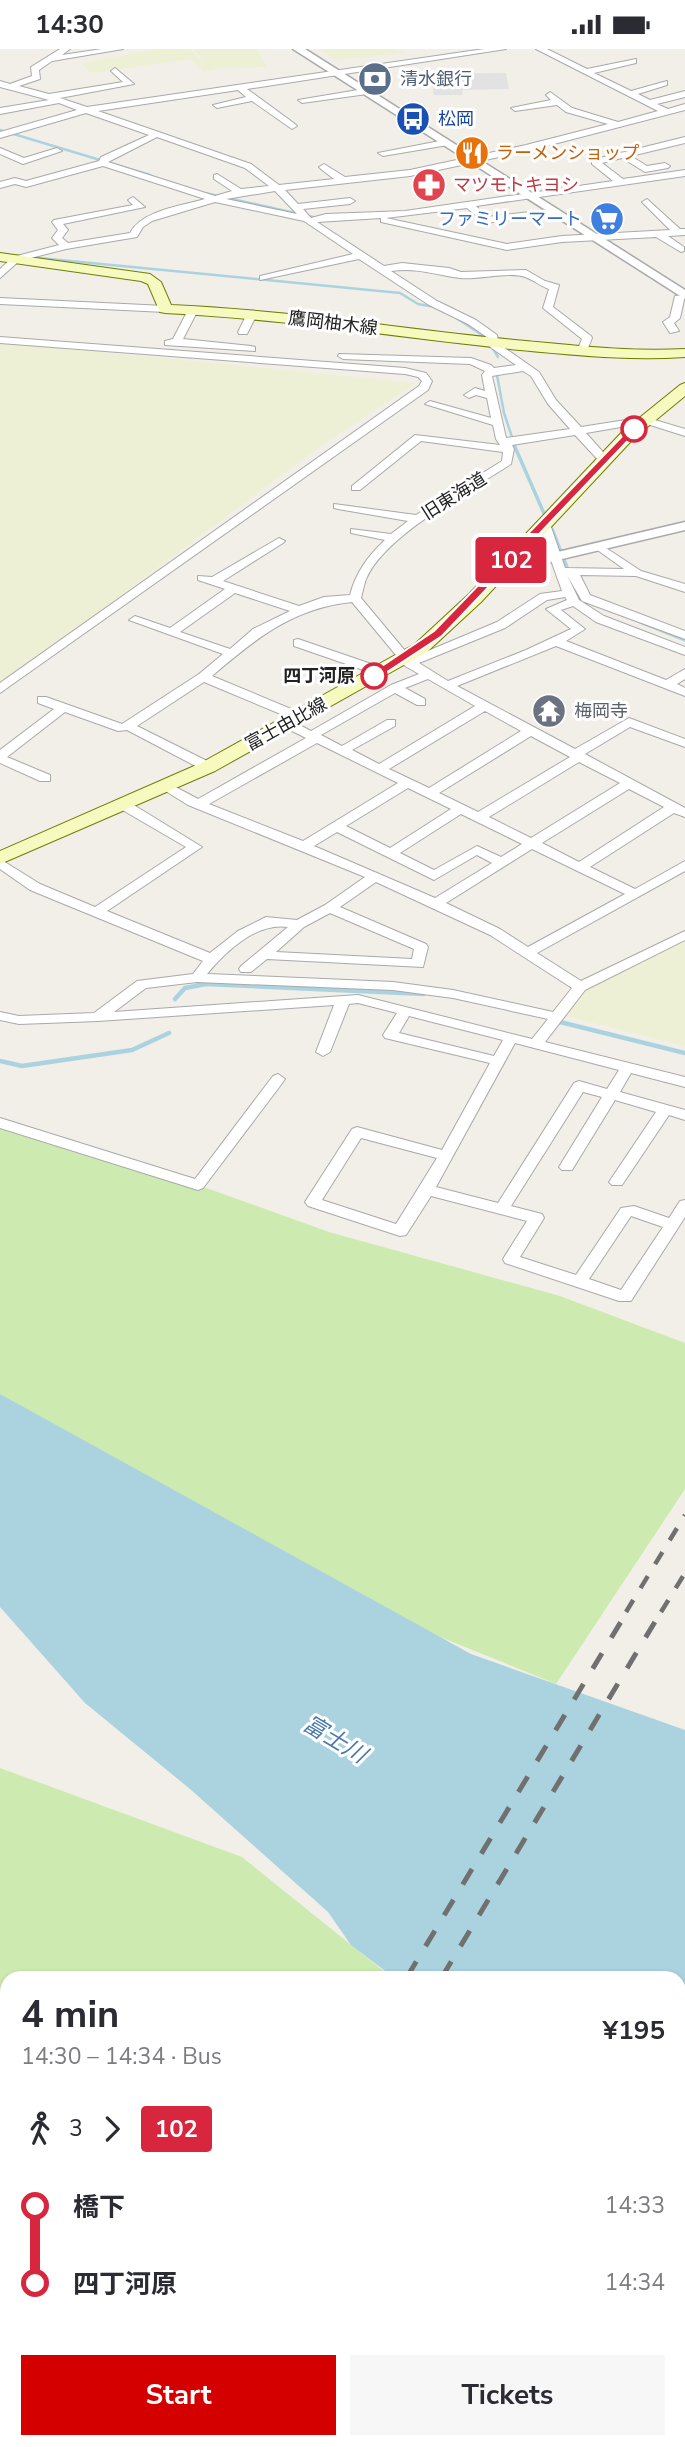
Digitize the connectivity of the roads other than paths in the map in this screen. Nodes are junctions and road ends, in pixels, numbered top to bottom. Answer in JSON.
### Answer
{"nodes":[{"id":1,"x":66,"y":49,"type":"edge"},
{"id":2,"x":119,"y":49,"type":"edge"},
{"id":3,"x":298,"y":49,"type":"edge"},
{"id":4,"x":435,"y":49,"type":"edge"},
{"id":5,"x":502,"y":49,"type":"edge"},
{"id":6,"x":540,"y":49,"type":"edge"},
{"id":7,"x":448,"y":57,"type":"junction"},
{"id":8,"x":51,"y":59,"type":"junction"},
{"id":9,"x":633,"y":61,"type":"dead end"},
{"id":10,"x":115,"y":71,"type":"dead end"},
{"id":11,"x":586,"y":72,"type":"junction"},
{"id":12,"x":337,"y":75,"type":"junction"},
{"id":13,"x":664,"y":83,"type":"dead end"},
{"id":14,"x":0,"y":84,"type":"edge"},
{"id":15,"x":12,"y":86,"type":"junction"},
{"id":16,"x":240,"y":88,"type":"junction"},
{"id":17,"x":364,"y":92,"type":"junction"},
{"id":18,"x":629,"y":93,"type":"junction"},
{"id":19,"x":685,"y":94,"type":"edge"},
{"id":20,"x":253,"y":98,"type":"junction"},
{"id":21,"x":53,"y":99,"type":"junction"},
{"id":22,"x":375,"y":99,"type":"junction"},
{"id":23,"x":302,"y":100,"type":"dead end"},
{"id":24,"x":648,"y":103,"type":"junction"},
{"id":25,"x":334,"y":104,"type":"dead end"},
{"id":26,"x":217,"y":105,"type":"dead end"},
{"id":27,"x":685,"y":107,"type":"edge"},
{"id":28,"x":515,"y":108,"type":"dead end"},
{"id":29,"x":85,"y":110,"type":"junction"},
{"id":30,"x":0,"y":111,"type":"edge"},
{"id":31,"x":665,"y":111,"type":"junction"},
{"id":32,"x":271,"y":112,"type":"junction"},
{"id":33,"x":255,"y":116,"type":"dead end"},
{"id":34,"x":619,"y":124,"type":"junction"},
{"id":35,"x":271,"y":128,"type":"dead end"},
{"id":36,"x":6,"y":134,"type":"edge"},
{"id":37,"x":157,"y":134,"type":"junction"},
{"id":38,"x":685,"y":140,"type":"edge"},
{"id":39,"x":446,"y":143,"type":"junction"},
{"id":40,"x":0,"y":151,"type":"edge"},
{"id":41,"x":57,"y":151,"type":"dead end"},
{"id":42,"x":383,"y":153,"type":"dead end"},
{"id":43,"x":622,"y":155,"type":"junction"},
{"id":44,"x":473,"y":160,"type":"junction"},
{"id":45,"x":103,"y":162,"type":"junction"},
{"id":46,"x":685,"y":162,"type":"edge"},
{"id":47,"x":324,"y":167,"type":"dead end"},
{"id":48,"x":685,"y":173,"type":"edge"},
{"id":49,"x":217,"y":177,"type":"dead end"},
{"id":50,"x":342,"y":182,"type":"junction"},
{"id":51,"x":622,"y":183,"type":"junction"},
{"id":52,"x":0,"y":185,"type":"edge"},
{"id":53,"x":279,"y":189,"type":"junction"},
{"id":54,"x":239,"y":192,"type":"junction"},
{"id":55,"x":218,"y":197,"type":"junction"},
{"id":56,"x":530,"y":197,"type":"junction"},
{"id":57,"x":133,"y":200,"type":"dead end"},
{"id":58,"x":647,"y":202,"type":"dead end"},
{"id":59,"x":470,"y":205,"type":"junction"},
{"id":60,"x":556,"y":212,"type":"junction"},
{"id":61,"x":304,"y":215,"type":"junction"},
{"id":62,"x":364,"y":216,"type":"junction"},
{"id":63,"x":681,"y":232,"type":"edge"},
{"id":64,"x":657,"y":233,"type":"junction"},
{"id":65,"x":593,"y":236,"type":"junction"},
{"id":66,"x":66,"y":246,"type":"junction"},
{"id":67,"x":681,"y":249,"type":"dead end"},
{"id":68,"x":362,"y":255,"type":"junction"},
{"id":69,"x":8,"y":258,"type":"edge"},
{"id":70,"x":383,"y":269,"type":"junction"},
{"id":71,"x":0,"y":275,"type":"edge"},
{"id":72,"x":264,"y":278,"type":"dead end"},
{"id":73,"x":685,"y":297,"type":"edge"},
{"id":74,"x":0,"y":301,"type":"edge"},
{"id":75,"x":165,"y":309,"type":"junction"},
{"id":76,"x":193,"y":310,"type":"junction"},
{"id":77,"x":252,"y":314,"type":"junction"},
{"id":78,"x":674,"y":331,"type":"dead end"},
{"id":79,"x":243,"y":332,"type":"dead end"},
{"id":80,"x":0,"y":340,"type":"edge"},
{"id":81,"x":177,"y":341,"type":"junction"},
{"id":82,"x":54,"y":343,"type":"junction"},
{"id":83,"x":493,"y":343,"type":"junction"},
{"id":84,"x":582,"y":351,"type":"junction"},
{"id":85,"x":685,"y":352,"type":"edge"},
{"id":86,"x":526,"y":367,"type":"junction"},
{"id":87,"x":491,"y":372,"type":"junction"},
{"id":88,"x":685,"y":388,"type":"edge"},
{"id":89,"x":469,"y":395,"type":"dead end"},
{"id":90,"x":492,"y":396,"type":"junction"},
{"id":91,"x":430,"y":404,"type":"dead end"},
{"id":92,"x":645,"y":420,"type":"junction"},
{"id":93,"x":497,"y":423,"type":"junction"},
{"id":94,"x":576,"y":431,"type":"junction"},
{"id":95,"x":685,"y":433,"type":"edge"},
{"id":96,"x":507,"y":446,"type":"junction"},
{"id":97,"x":604,"y":460,"type":"junction"},
{"id":98,"x":356,"y":488,"type":"dead end"},
{"id":99,"x":338,"y":506,"type":"dead end"},
{"id":100,"x":417,"y":519,"type":"junction"},
{"id":101,"x":544,"y":524,"type":"junction"},
{"id":102,"x":685,"y":526,"type":"edge"},
{"id":103,"x":355,"y":531,"type":"dead end"},
{"id":104,"x":395,"y":538,"type":"junction"},
{"id":105,"x":279,"y":541,"type":"dead end"},
{"id":106,"x":600,"y":547,"type":"junction"},
{"id":107,"x":564,"y":562,"type":"junction"},
{"id":108,"x":503,"y":569,"type":"junction"},
{"id":109,"x":637,"y":573,"type":"junction"},
{"id":110,"x":685,"y":580,"type":"edge"},
{"id":111,"x":666,"y":582,"type":"junction"},
{"id":112,"x":234,"y":588,"type":"junction"},
{"id":113,"x":685,"y":588,"type":"edge"},
{"id":114,"x":355,"y":598,"type":"junction"},
{"id":115,"x":571,"y":598,"type":"junction"},
{"id":116,"x":300,"y":610,"type":"junction"},
{"id":117,"x":135,"y":620,"type":"dead end"},
{"id":118,"x":172,"y":632,"type":"junction"},
{"id":119,"x":685,"y":635,"type":"edge"},
{"id":120,"x":557,"y":642,"type":"junction"},
{"id":121,"x":298,"y":643,"type":"dead end"},
{"id":122,"x":685,"y":651,"type":"edge"},
{"id":123,"x":231,"y":653,"type":"junction"},
{"id":124,"x":406,"y":661,"type":"junction"},
{"id":125,"x":382,"y":672,"type":"junction"},
{"id":126,"x":685,"y":673,"type":"edge"},
{"id":127,"x":428,"y":675,"type":"junction"},
{"id":128,"x":203,"y":677,"type":"junction"},
{"id":129,"x":447,"y":685,"type":"junction"},
{"id":130,"x":668,"y":685,"type":"junction"},
{"id":131,"x":395,"y":688,"type":"junction"},
{"id":132,"x":0,"y":689,"type":"edge"},
{"id":133,"x":685,"y":692,"type":"edge"},
{"id":134,"x":42,"y":700,"type":"dead end"},
{"id":135,"x":421,"y":702,"type":"dead end"},
{"id":136,"x":485,"y":706,"type":"junction"},
{"id":137,"x":63,"y":708,"type":"junction"},
{"id":138,"x":293,"y":720,"type":"junction"},
{"id":139,"x":391,"y":723,"type":"dead end"},
{"id":140,"x":128,"y":726,"type":"junction"},
{"id":141,"x":532,"y":730,"type":"junction"},
{"id":142,"x":314,"y":737,"type":"junction"},
{"id":143,"x":685,"y":743,"type":"edge"},
{"id":144,"x":342,"y":751,"type":"junction"},
{"id":145,"x":578,"y":755,"type":"junction"},
{"id":146,"x":0,"y":757,"type":"edge"},
{"id":147,"x":208,"y":767,"type":"junction"},
{"id":148,"x":379,"y":769,"type":"junction"},
{"id":149,"x":45,"y":778,"type":"dead end"},
{"id":150,"x":631,"y":782,"type":"junction"},
{"id":151,"x":407,"y":783,"type":"junction"},
{"id":152,"x":165,"y":787,"type":"junction"},
{"id":153,"x":429,"y":794,"type":"junction"},
{"id":154,"x":199,"y":804,"type":"junction"},
{"id":155,"x":124,"y":805,"type":"junction"},
{"id":156,"x":460,"y":809,"type":"junction"},
{"id":157,"x":680,"y":810,"type":"edge"},
{"id":158,"x":478,"y":818,"type":"junction"},
{"id":159,"x":336,"y":827,"type":"junction"},
{"id":160,"x":531,"y":843,"type":"junction"},
{"id":161,"x":304,"y":846,"type":"junction"},
{"id":162,"x":390,"y":854,"type":"junction"},
{"id":163,"x":0,"y":860,"type":"edge"},
{"id":164,"x":501,"y":862,"type":"junction"},
{"id":165,"x":685,"y":865,"type":"edge"},
{"id":166,"x":580,"y":867,"type":"junction"},
{"id":167,"x":374,"y":877,"type":"junction"},
{"id":168,"x":635,"y":894,"type":"junction"},
{"id":169,"x":436,"y":903,"type":"junction"},
{"id":170,"x":330,"y":908,"type":"junction"},
{"id":171,"x":96,"y":912,"type":"junction"},
{"id":172,"x":299,"y":923,"type":"junction"},
{"id":173,"x":685,"y":935,"type":"edge"},
{"id":174,"x":529,"y":952,"type":"junction"},
{"id":175,"x":264,"y":955,"type":"junction"},
{"id":176,"x":212,"y":959,"type":"junction"},
{"id":177,"x":246,"y":969,"type":"dead end"},
{"id":178,"x":197,"y":978,"type":"junction"},
{"id":179,"x":580,"y":987,"type":"junction"},
{"id":180,"x":343,"y":1000,"type":"junction"},
{"id":181,"x":405,"y":1011,"type":"junction"},
{"id":182,"x":0,"y":1016,"type":"edge"},
{"id":183,"x":98,"y":1017,"type":"junction"},
{"id":184,"x":557,"y":1017,"type":"junction"},
{"id":185,"x":511,"y":1038,"type":"junction"},
{"id":186,"x":535,"y":1045,"type":"junction"},
{"id":187,"x":323,"y":1052,"type":"dead end"},
{"id":188,"x":498,"y":1062,"type":"junction"},
{"id":189,"x":627,"y":1068,"type":"junction"},
{"id":190,"x":278,"y":1079,"type":"dead end"},
{"id":191,"x":685,"y":1082,"type":"edge"},
{"id":192,"x":612,"y":1095,"type":"junction"},
{"id":193,"x":665,"y":1110,"type":"junction"},
{"id":194,"x":685,"y":1115,"type":"edge"},
{"id":195,"x":0,"y":1123,"type":"edge"},
{"id":196,"x":444,"y":1155,"type":"junction"},
{"id":197,"x":567,"y":1167,"type":"dead end"},
{"id":198,"x":617,"y":1182,"type":"dead end"},
{"id":199,"x":426,"y":1190,"type":"junction"},
{"id":200,"x":685,"y":1205,"type":"edge"},
{"id":201,"x":502,"y":1209,"type":"junction"},
{"id":202,"x":671,"y":1224,"type":"junction"},
{"id":203,"x":580,"y":1281,"type":"junction"}],
"edges":[{"from":1,"to":8,"type":"street"},
{"from":2,"to":8,"type":"street"},
{"from":3,"to":12,"type":"street"},
{"from":4,"to":7,"type":"street"},
{"from":5,"to":7,"type":"street"},
{"from":6,"to":11,"type":"street"},
{"from":7,"to":12,"type":"street"},
{"from":8,"to":15,"type":"street"},
{"from":9,"to":11,"type":"street"},
{"from":10,"to":21,"type":"street"},
{"from":11,"to":18,"type":"street"},
{"from":12,"to":16,"type":"street"},
{"from":12,"to":17,"type":"street"},
{"from":13,"to":18,"type":"street"},
{"from":14,"to":15,"type":"street"},
{"from":15,"to":21,"type":"street"},
{"from":16,"to":20,"type":"street"},
{"from":16,"to":29,"type":"street"},
{"from":17,"to":22,"type":"street"},
{"from":17,"to":23,"type":"street"},
{"from":18,"to":24,"type":"street"},
{"from":19,"to":24,"type":"street"},
{"from":20,"to":26,"type":"street"},
{"from":20,"to":32,"type":"street"},
{"from":21,"to":29,"type":"street"},
{"from":21,"to":30,"type":"street"},
{"from":22,"to":25,"type":"street"},
{"from":22,"to":39,"type":"street"},
{"from":24,"to":31,"type":"street"},
{"from":27,"to":31,"type":"street"},
{"from":28,"to":34,"type":"street"},
{"from":29,"to":36,"type":"street"},
{"from":29,"to":37,"type":"street"},
{"from":31,"to":34,"type":"street"},
{"from":32,"to":33,"type":"street"},
{"from":32,"to":35,"type":"street"},
{"from":34,"to":44,"type":"street"},
{"from":37,"to":45,"type":"street"},
{"from":37,"to":53,"type":"street"},
{"from":38,"to":43,"type":"street"},
{"from":39,"to":42,"type":"street"},
{"from":39,"to":44,"type":"street"},
{"from":40,"to":41,"type":"street"},
{"from":43,"to":46,"type":"street"},
{"from":43,"to":51,"type":"street"},
{"from":44,"to":50,"type":"street"},
{"from":44,"to":56,"type":"street"},
{"from":45,"to":52,"type":"street"},
{"from":45,"to":55,"type":"street"},
{"from":47,"to":50,"type":"street"},
{"from":48,"to":51,"type":"street"},
{"from":49,"to":54,"type":"street"},
{"from":50,"to":53,"type":"street"},
{"from":50,"to":61,"type":"street"},
{"from":51,"to":56,"type":"street"},
{"from":53,"to":54,"type":"street"},
{"from":53,"to":61,"type":"street"},
{"from":54,"to":55,"type":"street"},
{"from":55,"to":61,"type":"street"},
{"from":55,"to":66,"type":"street"},
{"from":56,"to":59,"type":"street"},
{"from":56,"to":60,"type":"street"},
{"from":57,"to":66,"type":"street"},
{"from":58,"to":63,"type":"street"},
{"from":59,"to":60,"type":"street"},
{"from":59,"to":62,"type":"street"},
{"from":60,"to":65,"type":"street"},
{"from":61,"to":62,"type":"street"},
{"from":61,"to":68,"type":"street"},
{"from":62,"to":65,"type":"street"},
{"from":63,"to":64,"type":"street"},
{"from":64,"to":65,"type":"street"},
{"from":64,"to":67,"type":"street"},
{"from":65,"to":73,"type":"street"},
{"from":66,"to":69,"type":"street"},
{"from":68,"to":70,"type":"street"},
{"from":68,"to":72,"type":"street"},
{"from":69,"to":71,"type":"street"},
{"from":69,"to":75,"type":"main road"},
{"from":70,"to":83,"type":"street"},
{"from":70,"to":84,"type":"street"},
{"from":73,"to":78,"type":"street"},
{"from":74,"to":75,"type":"street"},
{"from":75,"to":76,"type":"main road","name":"鷹岡柚木線"},
{"from":76,"to":77,"type":"main road","name":"鷹岡柚木線"},
{"from":76,"to":81,"type":"street"},
{"from":77,"to":79,"type":"street"},
{"from":77,"to":83,"type":"main road","name":"鷹岡柚木線"},
{"from":80,"to":82,"type":"street"},
{"from":81,"to":82,"type":"street"},
{"from":81,"to":87,"type":"street"},
{"from":82,"to":132,"type":"street"},
{"from":83,"to":84,"type":"main road","name":"鷹岡柚木線"},
{"from":83,"to":86,"type":"street"},
{"from":84,"to":85,"type":"main road","name":"鷹岡柚木線"},
{"from":86,"to":87,"type":"street"},
{"from":86,"to":94,"type":"street"},
{"from":87,"to":90,"type":"street"},
{"from":88,"to":92,"type":"main road","name":"富士由比線"},
{"from":89,"to":90,"type":"street"},
{"from":90,"to":93,"type":"street"},
{"from":91,"to":93,"type":"street"},
{"from":92,"to":94,"type":"street"},
{"from":92,"to":95,"type":"street"},
{"from":92,"to":97,"type":"main road","name":"富士由比線"},
{"from":93,"to":96,"type":"street"},
{"from":94,"to":96,"type":"street"},
{"from":94,"to":97,"type":"street"},
{"from":96,"to":98,"type":"street"},
{"from":96,"to":100,"type":"street","name":"旧東海道"},
{"from":97,"to":101,"type":"main road","name":"富士由比線"},
{"from":99,"to":100,"type":"street"},
{"from":100,"to":104,"type":"street","name":"旧東海道"},
{"from":101,"to":107,"type":"street"},
{"from":101,"to":108,"type":"main road","name":"富士由比線"},
{"from":102,"to":106,"type":"street"},
{"from":103,"to":104,"type":"street"},
{"from":104,"to":114,"type":"street","name":"旧東海道"},
{"from":105,"to":112,"type":"street"},
{"from":106,"to":107,"type":"street"},
{"from":106,"to":109,"type":"street"},
{"from":107,"to":108,"type":"street"},
{"from":107,"to":109,"type":"street"},
{"from":107,"to":115,"type":"street"},
{"from":107,"to":119,"type":"street"},
{"from":108,"to":124,"type":"main road","name":"富士由比線"},
{"from":109,"to":111,"type":"street"},
{"from":110,"to":111,"type":"street"},
{"from":111,"to":113,"type":"street"},
{"from":112,"to":116,"type":"street"},
{"from":112,"to":118,"type":"street"},
{"from":114,"to":116,"type":"street"},
{"from":114,"to":124,"type":"street"},
{"from":115,"to":120,"type":"street"},
{"from":115,"to":122,"type":"street"},
{"from":115,"to":124,"type":"street"},
{"from":116,"to":123,"type":"street"},
{"from":117,"to":118,"type":"street"},
{"from":118,"to":123,"type":"street"},
{"from":120,"to":129,"type":"street"},
{"from":120,"to":130,"type":"street"},
{"from":121,"to":125,"type":"street"},
{"from":123,"to":128,"type":"street"},
{"from":124,"to":125,"type":"main road","name":"富士由比線"},
{"from":124,"to":127,"type":"street"},
{"from":125,"to":138,"type":"main road","name":"富士由比線"},
{"from":126,"to":130,"type":"street"},
{"from":127,"to":129,"type":"street"},
{"from":127,"to":131,"type":"street"},
{"from":128,"to":138,"type":"street"},
{"from":128,"to":140,"type":"street"},
{"from":129,"to":136,"type":"street"},
{"from":130,"to":133,"type":"street"},
{"from":131,"to":135,"type":"street"},
{"from":131,"to":142,"type":"street"},
{"from":134,"to":137,"type":"street"},
{"from":136,"to":141,"type":"street"},
{"from":136,"to":148,"type":"street"},
{"from":137,"to":140,"type":"street"},
{"from":137,"to":146,"type":"street"},
{"from":138,"to":142,"type":"street"},
{"from":138,"to":147,"type":"main road","name":"富士由比線"},
{"from":139,"to":144,"type":"street"},
{"from":140,"to":147,"type":"street"},
{"from":141,"to":145,"type":"street"},
{"from":141,"to":153,"type":"street"},
{"from":142,"to":144,"type":"street"},
{"from":142,"to":154,"type":"street"},
{"from":143,"to":145,"type":"street"},
{"from":144,"to":148,"type":"street"},
{"from":145,"to":150,"type":"street"},
{"from":145,"to":158,"type":"street"},
{"from":146,"to":149,"type":"street"},
{"from":147,"to":152,"type":"main road","name":"富士由比線"},
{"from":148,"to":151,"type":"street"},
{"from":150,"to":157,"type":"street"},
{"from":150,"to":160,"type":"street"},
{"from":151,"to":153,"type":"street"},
{"from":151,"to":159,"type":"street"},
{"from":152,"to":154,"type":"street"},
{"from":152,"to":155,"type":"main road","name":"富士由比線"},
{"from":153,"to":156,"type":"street"},
{"from":154,"to":161,"type":"street"},
{"from":155,"to":163,"type":"main road","name":"富士由比線"},
{"from":155,"to":171,"type":"street"},
{"from":156,"to":158,"type":"street"},
{"from":156,"to":162,"type":"street"},
{"from":157,"to":166,"type":"street"},
{"from":158,"to":160,"type":"street"},
{"from":159,"to":161,"type":"street"},
{"from":159,"to":162,"type":"street"},
{"from":160,"to":164,"type":"street"},
{"from":160,"to":166,"type":"street"},
{"from":161,"to":167,"type":"street"},
{"from":162,"to":164,"type":"street"},
{"from":163,"to":171,"type":"street"},
{"from":164,"to":169,"type":"street"},
{"from":165,"to":168,"type":"street"},
{"from":166,"to":168,"type":"street"},
{"from":167,"to":169,"type":"street"},
{"from":167,"to":170,"type":"street"},
{"from":168,"to":174,"type":"street"},
{"from":169,"to":174,"type":"street"},
{"from":170,"to":172,"type":"street"},
{"from":170,"to":175,"type":"street"},
{"from":171,"to":176,"type":"street"},
{"from":172,"to":175,"type":"street"},
{"from":172,"to":176,"type":"street"},
{"from":173,"to":179,"type":"street"},
{"from":174,"to":179,"type":"street"},
{"from":175,"to":177,"type":"street"},
{"from":176,"to":178,"type":"street"},
{"from":178,"to":183,"type":"street"},
{"from":178,"to":184,"type":"street"},
{"from":179,"to":184,"type":"street"},
{"from":180,"to":181,"type":"street"},
{"from":180,"to":183,"type":"street"},
{"from":180,"to":187,"type":"street"},
{"from":181,"to":185,"type":"street"},
{"from":181,"to":188,"type":"street"},
{"from":182,"to":183,"type":"street"},
{"from":184,"to":186,"type":"street"},
{"from":185,"to":186,"type":"street"},
{"from":185,"to":188,"type":"street"},
{"from":186,"to":189,"type":"street"},
{"from":188,"to":196,"type":"street"},
{"from":189,"to":191,"type":"street"},
{"from":189,"to":192,"type":"street"},
{"from":190,"to":195,"type":"street"},
{"from":192,"to":193,"type":"street"},
{"from":192,"to":197,"type":"street"},
{"from":192,"to":201,"type":"street"},
{"from":193,"to":194,"type":"street"},
{"from":193,"to":198,"type":"street"},
{"from":196,"to":199,"type":"street"},
{"from":196,"to":199,"type":"street"},
{"from":199,"to":201,"type":"street"},
{"from":200,"to":202,"type":"street"},
{"from":201,"to":203,"type":"street"},
{"from":202,"to":203,"type":"street"},
{"from":202,"to":203,"type":"street"}]}
